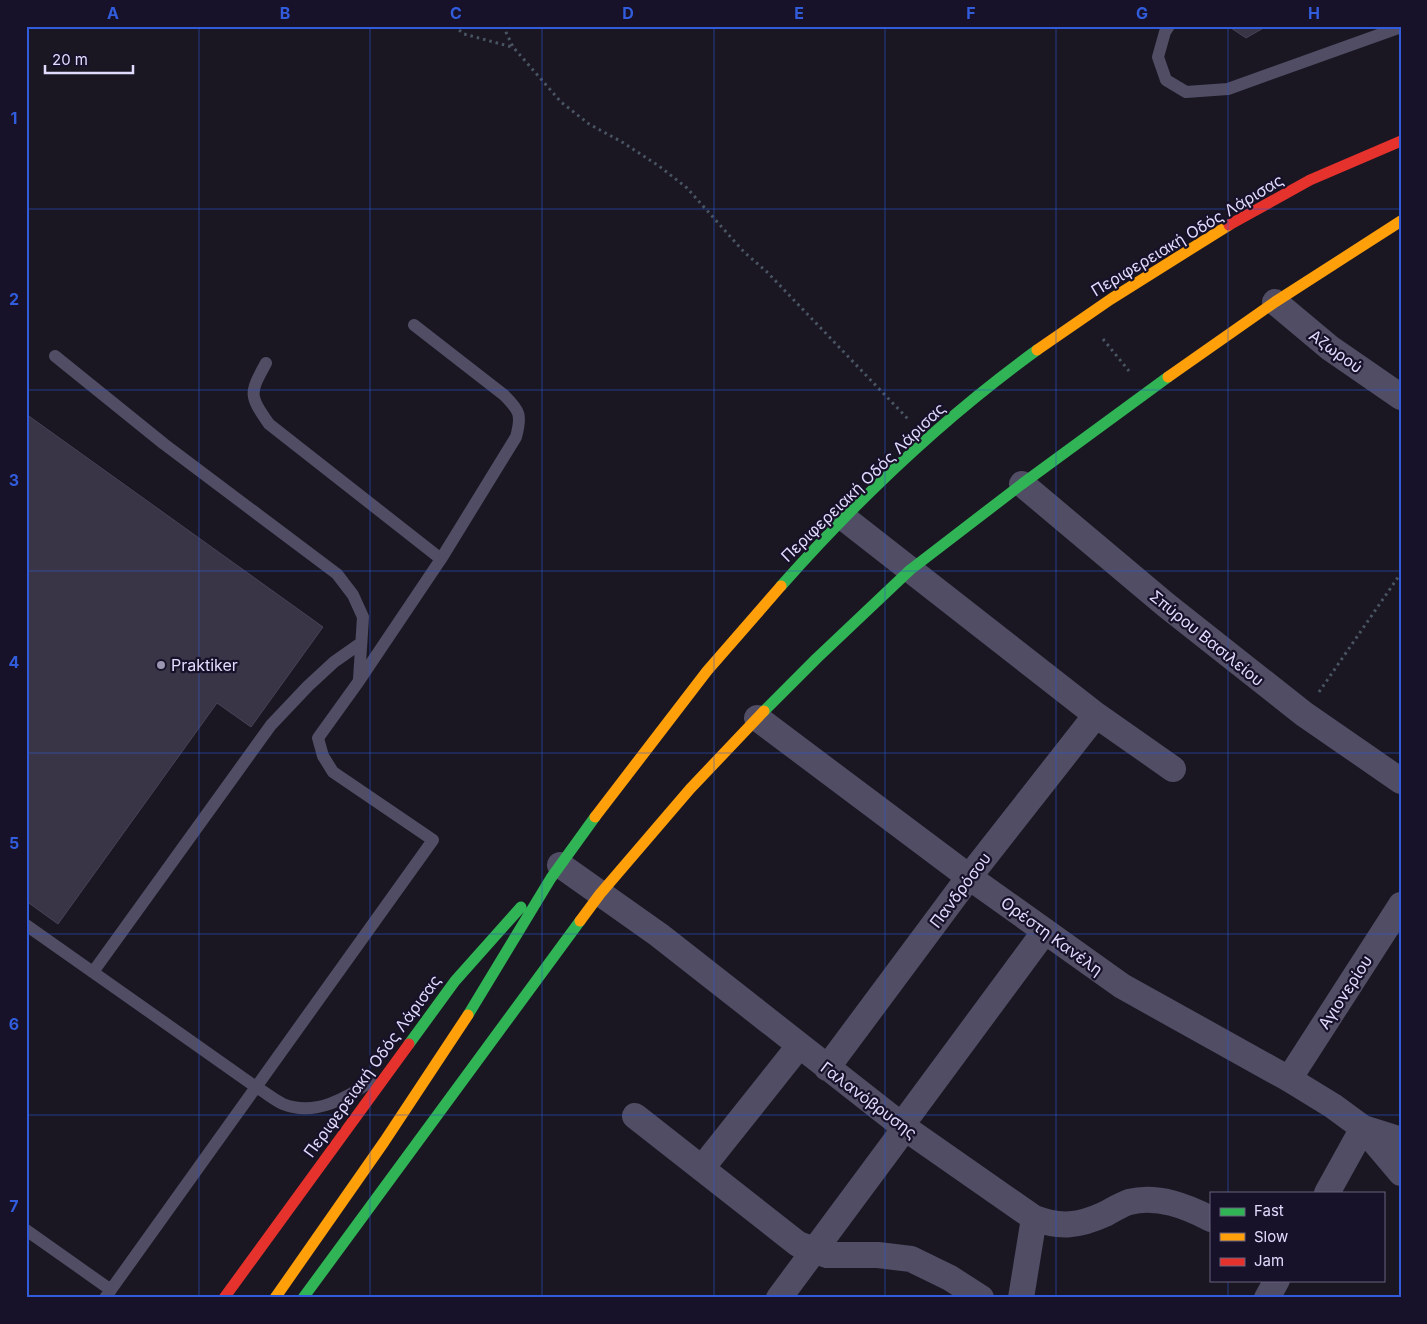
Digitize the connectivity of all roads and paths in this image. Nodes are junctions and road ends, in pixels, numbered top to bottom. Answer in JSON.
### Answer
{"nodes":[{"id":1,"x":454,"y":26,"type":"edge"},
{"id":2,"x":503,"y":26,"type":"edge"},
{"id":3,"x":1169,"y":26,"type":"edge"},
{"id":4,"x":1401,"y":28,"type":"edge"},
{"id":5,"x":513,"y":47,"type":"junction"},
{"id":6,"x":1401,"y":141,"type":"edge"},
{"id":7,"x":1401,"y":221,"type":"edge"},
{"id":8,"x":1275,"y":302,"type":"junction"},
{"id":9,"x":1085,"y":316,"type":"junction"},
{"id":10,"x":414,"y":325,"type":"dead end"},
{"id":11,"x":55,"y":356,"type":"dead end"},
{"id":12,"x":266,"y":363,"type":"dead end"},
{"id":13,"x":1147,"y":392,"type":"junction"},
{"id":14,"x":1401,"y":397,"type":"edge"},
{"id":15,"x":928,"y":440,"type":"junction"},
{"id":16,"x":1022,"y":484,"type":"junction"},
{"id":17,"x":844,"y":518,"type":"junction"},
{"id":18,"x":441,"y":559,"type":"junction"},
{"id":19,"x":910,"y":570,"type":"junction"},
{"id":20,"x":1401,"y":574,"type":"edge"},
{"id":21,"x":361,"y":643,"type":"junction"},
{"id":22,"x":359,"y":681,"type":"junction"},
{"id":23,"x":1304,"y":714,"type":"junction"},
{"id":24,"x":1096,"y":715,"type":"junction"},
{"id":25,"x":756,"y":718,"type":"junction"},
{"id":26,"x":1173,"y":770,"type":"dead end"},
{"id":27,"x":1401,"y":781,"type":"edge"},
{"id":28,"x":560,"y":865,"type":"junction"},
{"id":29,"x":970,"y":877,"type":"junction"},
{"id":30,"x":600,"y":894,"type":"junction"},
{"id":31,"x":1401,"y":905,"type":"edge"},
{"id":32,"x":26,"y":925,"type":"edge"},
{"id":33,"x":1045,"y":931,"type":"junction"},
{"id":34,"x":93,"y":972,"type":"junction"},
{"id":35,"x":798,"y":1046,"type":"junction"},
{"id":36,"x":392,"y":1067,"type":"junction"},
{"id":37,"x":826,"y":1068,"type":"junction"},
{"id":38,"x":1289,"y":1079,"type":"junction"},
{"id":39,"x":256,"y":1087,"type":"junction"},
{"id":40,"x":635,"y":1116,"type":"dead end"},
{"id":41,"x":903,"y":1127,"type":"junction"},
{"id":42,"x":1363,"y":1128,"type":"junction"},
{"id":43,"x":1401,"y":1140,"type":"edge"},
{"id":44,"x":702,"y":1168,"type":"junction"},
{"id":45,"x":1401,"y":1173,"type":"edge"},
{"id":46,"x":1328,"y":1192,"type":"edge"},
{"id":47,"x":1034,"y":1218,"type":"junction"},
{"id":48,"x":1210,"y":1219,"type":"edge"},
{"id":49,"x":26,"y":1230,"type":"edge"},
{"id":50,"x":813,"y":1251,"type":"junction"},
{"id":51,"x":1276,"y":1282,"type":"edge"},
{"id":52,"x":108,"y":1294,"type":"edge"},
{"id":53,"x":224,"y":1298,"type":"edge"},
{"id":54,"x":275,"y":1298,"type":"edge"},
{"id":55,"x":303,"y":1298,"type":"edge"},
{"id":56,"x":779,"y":1298,"type":"edge"},
{"id":57,"x":981,"y":1298,"type":"edge"},
{"id":58,"x":1021,"y":1298,"type":"edge"},
{"id":59,"x":1267,"y":1298,"type":"edge"}],
"edges":[{"from":1,"to":5,"type":"path"},
{"from":2,"to":5,"type":"path"},
{"from":3,"to":4,"type":"lane"},
{"from":5,"to":15,"type":"path"},
{"from":6,"to":9,"type":"main road","name":"Περιφερειακή Οδός Λάρισας"},
{"from":7,"to":8,"type":"main road"},
{"from":8,"to":13,"type":"main road"},
{"from":8,"to":14,"type":"street","name":"Αζωρού"},
{"from":9,"to":13,"type":"path"},
{"from":9,"to":15,"type":"main road","name":"Περιφερειακή Οδός Λάρισας"},
{"from":10,"to":18,"type":"lane"},
{"from":11,"to":21,"type":"lane"},
{"from":12,"to":18,"type":"lane"},
{"from":13,"to":16,"type":"main road"},
{"from":15,"to":17,"type":"main road","name":"Περιφερειακή Οδός Λάρισας"},
{"from":16,"to":19,"type":"main road"},
{"from":16,"to":23,"type":"street","name":"Σπύρου Βασιλείου"},
{"from":17,"to":19,"type":"street"},
{"from":17,"to":28,"type":"main road","name":"Περιφερειακή Οδός Λάρισας"},
{"from":18,"to":22,"type":"lane"},
{"from":19,"to":24,"type":"street"},
{"from":19,"to":25,"type":"main road"},
{"from":20,"to":23,"type":"path"},
{"from":21,"to":22,"type":"lane"},
{"from":21,"to":34,"type":"lane"},
{"from":22,"to":39,"type":"lane"},
{"from":23,"to":27,"type":"street","name":"Σπύρου Βασιλείου"},
{"from":24,"to":26,"type":"street"},
{"from":24,"to":29,"type":"street","name":"Πανδρόσου"},
{"from":25,"to":29,"type":"street","name":"Ορέστη Κανέλη"},
{"from":25,"to":30,"type":"main road"},
{"from":28,"to":30,"type":"street","name":"Γαλανόβρυσης"},
{"from":28,"to":36,"type":"main road","name":"Περιφερειακή Οδός Λάρισας"},
{"from":28,"to":54,"type":"main road","name":"Περιφερειακή Οδός Λάρισας"},
{"from":29,"to":33,"type":"street","name":"Ορέστη Κανέλη"},
{"from":29,"to":37,"type":"street","name":"Πανδρόσου"},
{"from":30,"to":35,"type":"street","name":"Γαλανόβρυσης"},
{"from":30,"to":55,"type":"main road"},
{"from":31,"to":38,"type":"street","name":"Αγιονερίου"},
{"from":32,"to":34,"type":"lane"},
{"from":33,"to":38,"type":"street","name":"Ορέστη Κανέλη"},
{"from":33,"to":41,"type":"street"},
{"from":34,"to":39,"type":"lane"},
{"from":35,"to":37,"type":"street","name":"Γαλανόβρυσης"},
{"from":35,"to":44,"type":"street"},
{"from":36,"to":39,"type":"lane"},
{"from":36,"to":53,"type":"main road","name":"Περιφερειακή Οδός Λάρισας"},
{"from":37,"to":41,"type":"street","name":"Γαλανόβρυσης"},
{"from":38,"to":42,"type":"street","name":"Ορέστη Κανέλη"},
{"from":39,"to":52,"type":"lane"},
{"from":40,"to":44,"type":"street"},
{"from":41,"to":47,"type":"street","name":"Γαλανόβρυσης"},
{"from":41,"to":50,"type":"street"},
{"from":42,"to":43,"type":"street","name":"Ορέστη Κανέλη"},
{"from":42,"to":45,"type":"street","name":"Ορέστη Κανέλη"},
{"from":42,"to":46,"type":"street"},
{"from":44,"to":50,"type":"street"},
{"from":47,"to":48,"type":"street","name":"Γαλανόβρυσης"},
{"from":47,"to":58,"type":"street"},
{"from":49,"to":52,"type":"lane"},
{"from":50,"to":56,"type":"street"},
{"from":50,"to":57,"type":"street"},
{"from":51,"to":59,"type":"street"}]}
